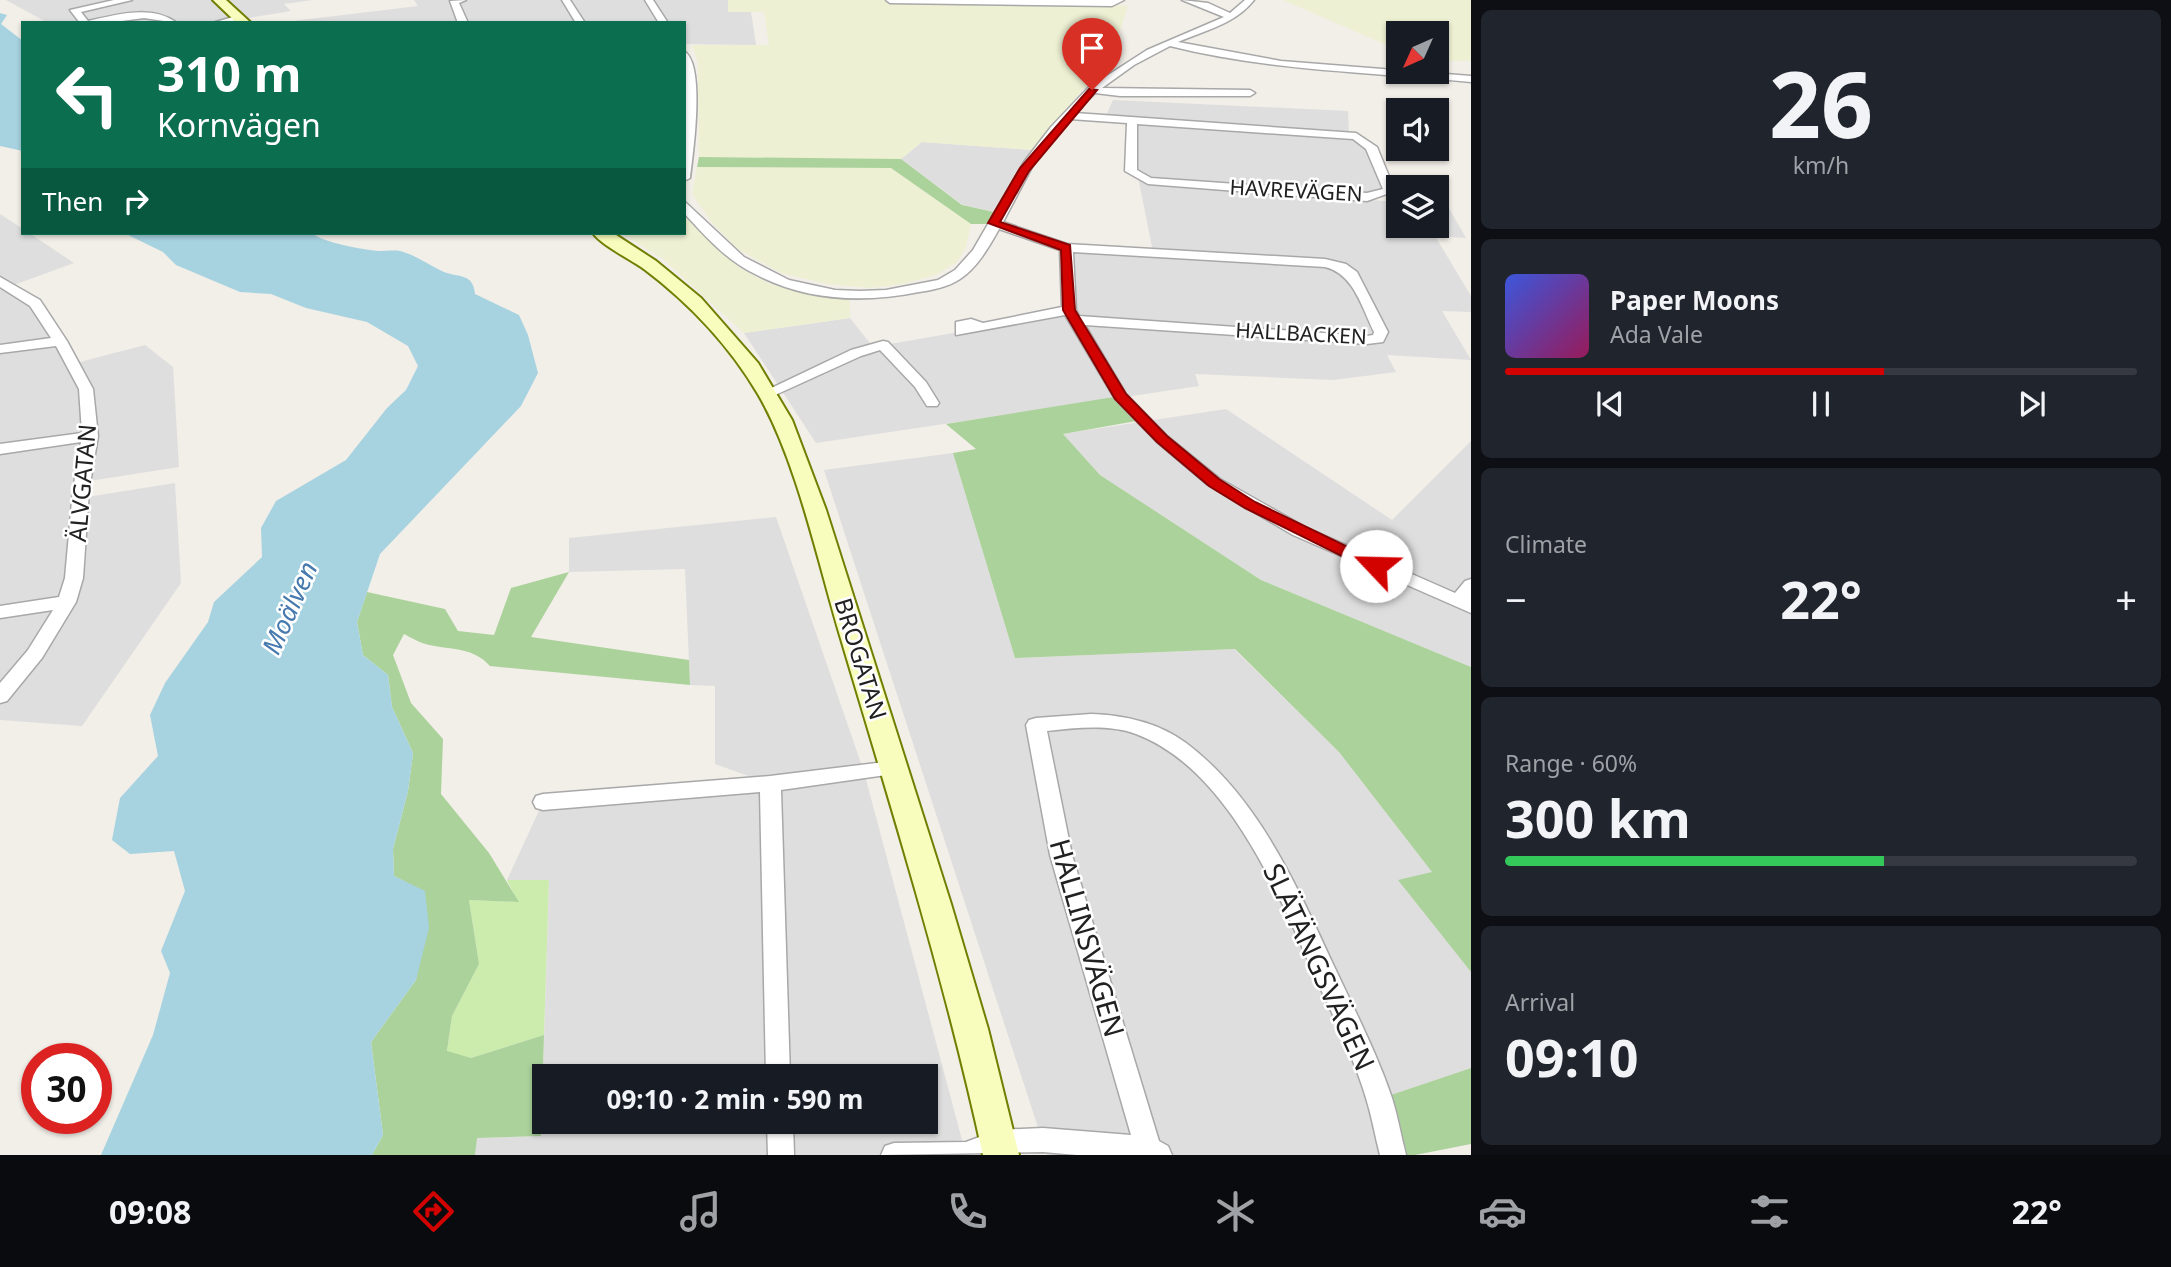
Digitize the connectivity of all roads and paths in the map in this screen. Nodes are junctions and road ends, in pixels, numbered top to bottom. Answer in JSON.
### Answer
{"nodes":[{"id":1,"x":128,"y":0,"type":"edge"},
{"id":2,"x":219,"y":0,"type":"edge"},
{"id":3,"x":566,"y":0,"type":"edge"},
{"id":4,"x":649,"y":0,"type":"edge"},
{"id":5,"x":890,"y":0,"type":"edge"},
{"id":6,"x":1121,"y":0,"type":"edge"},
{"id":7,"x":1186,"y":0,"type":"edge"},
{"id":8,"x":1250,"y":0,"type":"edge"},
{"id":9,"x":458,"y":1,"type":"edge"},
{"id":10,"x":1230,"y":16,"type":"junction"},
{"id":11,"x":83,"y":21,"type":"edge"},
{"id":12,"x":102,"y":21,"type":"edge"},
{"id":13,"x":170,"y":21,"type":"edge"},
{"id":14,"x":243,"y":21,"type":"edge"},
{"id":15,"x":463,"y":21,"type":"edge"},
{"id":16,"x":580,"y":21,"type":"edge"},
{"id":17,"x":663,"y":21,"type":"edge"},
{"id":18,"x":1170,"y":43,"type":"junction"},
{"id":19,"x":686,"y":58,"type":"edge"},
{"id":20,"x":1471,"y":79,"type":"edge"},
{"id":21,"x":1092,"y":90,"type":"junction"},
{"id":22,"x":1250,"y":93,"type":"dead end"},
{"id":23,"x":1069,"y":116,"type":"junction"},
{"id":24,"x":1132,"y":123,"type":"junction"},
{"id":25,"x":686,"y":163,"type":"edge"},
{"id":26,"x":686,"y":207,"type":"edge"},
{"id":27,"x":994,"y":223,"type":"junction"},
{"id":28,"x":604,"y":235,"type":"edge"},
{"id":29,"x":1066,"y":248,"type":"junction"},
{"id":30,"x":0,"y":281,"type":"edge"},
{"id":31,"x":1072,"y":315,"type":"junction"},
{"id":32,"x":982,"y":328,"type":"dead end"},
{"id":33,"x":60,"y":341,"type":"junction"},
{"id":34,"x":0,"y":349,"type":"edge"},
{"id":35,"x":768,"y":393,"type":"junction"},
{"id":36,"x":932,"y":403,"type":"dead end"},
{"id":37,"x":90,"y":436,"type":"junction"},
{"id":38,"x":0,"y":449,"type":"edge"},
{"id":39,"x":1471,"y":585,"type":"edge"},
{"id":40,"x":66,"y":602,"type":"junction"},
{"id":41,"x":1464,"y":604,"type":"edge"},
{"id":42,"x":0,"y":612,"type":"edge"},
{"id":43,"x":0,"y":696,"type":"edge"},
{"id":44,"x":1036,"y":725,"type":"joint"},
{"id":45,"x":893,"y":768,"type":"junction"},
{"id":46,"x":770,"y":784,"type":"junction"},
{"id":47,"x":543,"y":802,"type":"dead end"},
{"id":48,"x":778,"y":1064,"type":"edge"},
{"id":49,"x":780,"y":1134,"type":"edge"},
{"id":50,"x":1000,"y":1149,"type":"edge"},
{"id":51,"x":1153,"y":1152,"type":"edge"},
{"id":52,"x":781,"y":1155,"type":"edge"},
{"id":53,"x":894,"y":1155,"type":"edge"},
{"id":54,"x":1393,"y":1155,"type":"edge"}],
"edges":[{"from":1,"to":11,"type":"street"},
{"from":2,"to":14,"type":"main road"},
{"from":3,"to":16,"type":"street"},
{"from":4,"to":17,"type":"street"},
{"from":5,"to":6,"type":"street"},
{"from":7,"to":10,"type":"street"},
{"from":8,"to":10,"type":"street"},
{"from":9,"to":15,"type":"street"},
{"from":10,"to":18,"type":"street"},
{"from":12,"to":13,"type":"street"},
{"from":18,"to":20,"type":"street"},
{"from":18,"to":21,"type":"street"},
{"from":19,"to":25,"type":"street"},
{"from":21,"to":22,"type":"street"},
{"from":21,"to":23,"type":"street"},
{"from":23,"to":24,"type":"street","name":"HAVREVÄGEN"},
{"from":23,"to":27,"type":"street"},
{"from":24,"to":24,"type":"street","name":"HAVREVÄGEN"},
{"from":26,"to":27,"type":"street"},
{"from":27,"to":29,"type":"street"},
{"from":28,"to":35,"type":"main road","name":"BROGATAN"},
{"from":29,"to":31,"type":"street"},
{"from":29,"to":31,"type":"street","name":"HALLBACKEN"},
{"from":30,"to":33,"type":"street","name":"ÄLVGATAN"},
{"from":31,"to":32,"type":"street","name":"HALLBACKEN"},
{"from":31,"to":41,"type":"street"},
{"from":33,"to":34,"type":"street"},
{"from":33,"to":37,"type":"street","name":"ÄLVGATAN"},
{"from":35,"to":36,"type":"street"},
{"from":35,"to":45,"type":"main road","name":"BROGATAN"},
{"from":37,"to":38,"type":"street"},
{"from":37,"to":40,"type":"street","name":"ÄLVGATAN"},
{"from":39,"to":41,"type":"street"},
{"from":40,"to":42,"type":"street"},
{"from":40,"to":43,"type":"street","name":"ÄLVGATAN"},
{"from":44,"to":51,"type":"street","name":"HALLINSVÄGEN"},
{"from":44,"to":54,"type":"street","name":"SLÄTÄNGSVÄGEN"},
{"from":45,"to":46,"type":"street"},
{"from":45,"to":50,"type":"main road","name":"BROGATAN"},
{"from":46,"to":47,"type":"street"},
{"from":46,"to":48,"type":"street"},
{"from":49,"to":52,"type":"street"},
{"from":50,"to":51,"type":"street"},
{"from":50,"to":53,"type":"street"}]}
